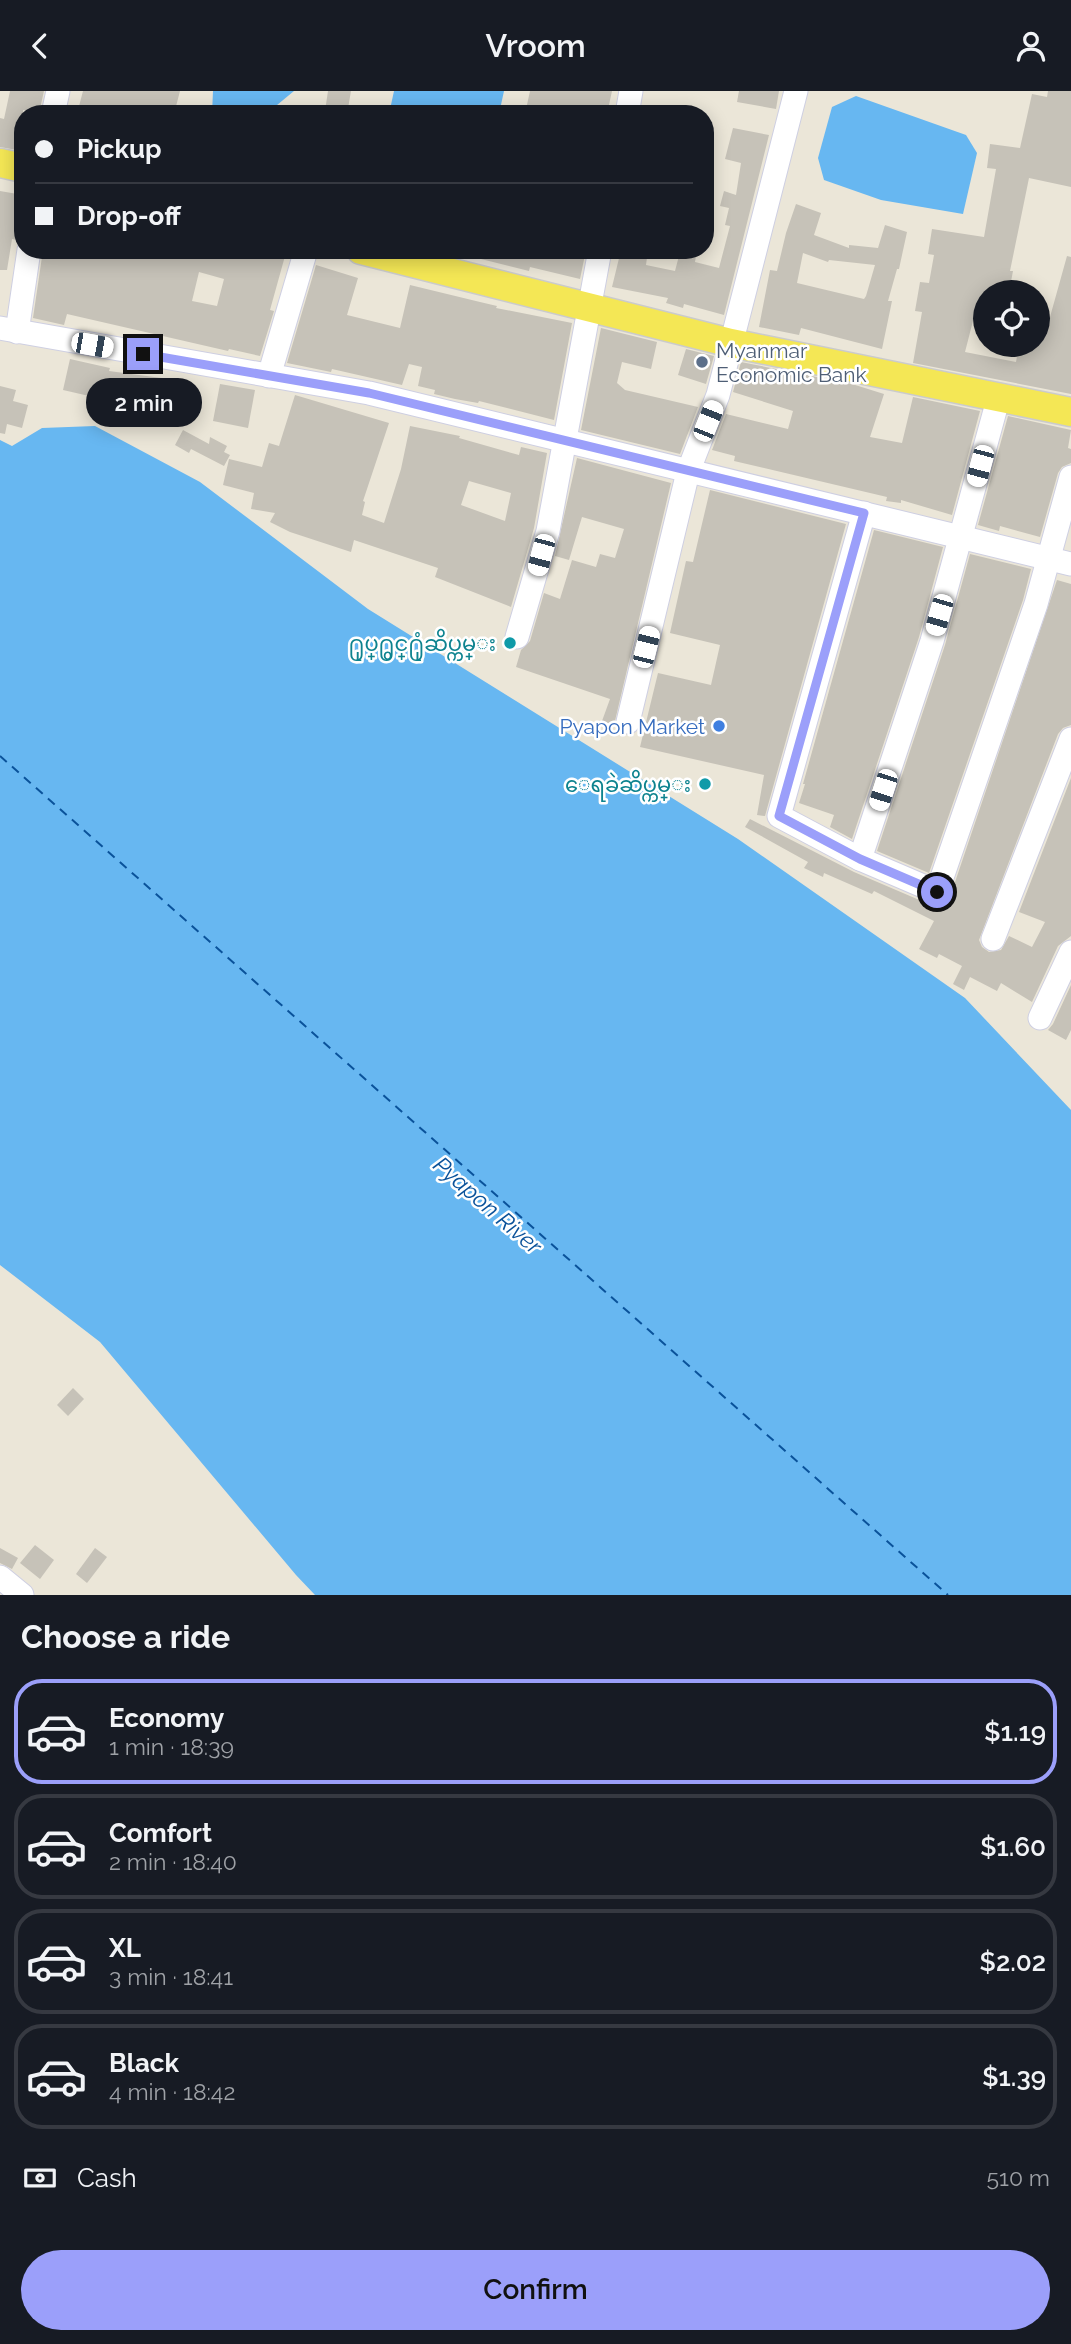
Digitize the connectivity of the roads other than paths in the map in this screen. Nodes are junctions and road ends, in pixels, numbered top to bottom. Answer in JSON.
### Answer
{"nodes":[{"id":1,"x":796,"y":91,"type":"edge"},
{"id":2,"x":27,"y":259,"type":"edge"},
{"id":3,"x":303,"y":259,"type":"edge"},
{"id":4,"x":398,"y":259,"type":"edge"},
{"id":5,"x":598,"y":259,"type":"edge"},
{"id":6,"x":589,"y":306,"type":"junction"},
{"id":7,"x":8,"y":330,"type":"edge"},
{"id":8,"x":731,"y":343,"type":"junction"},
{"id":9,"x":269,"y":376,"type":"junction"},
{"id":10,"x":999,"y":396,"type":"junction"},
{"id":11,"x":1071,"y":412,"type":"edge"},
{"id":12,"x":565,"y":440,"type":"junction"},
{"id":13,"x":688,"y":472,"type":"junction"},
{"id":14,"x":1071,"y":477,"type":"edge"},
{"id":15,"x":864,"y":513,"type":"junction"},
{"id":16,"x":962,"y":536,"type":"junction"},
{"id":17,"x":1060,"y":561,"type":"edge"},
{"id":18,"x":517,"y":637,"type":"dead end"},
{"id":19,"x":628,"y":722,"type":"dead end"},
{"id":20,"x":1071,"y":739,"type":"edge"},
{"id":21,"x":860,"y":859,"type":"junction"},
{"id":22,"x":993,"y":939,"type":"dead end"},
{"id":23,"x":1071,"y":952,"type":"edge"},
{"id":24,"x":1040,"y":1018,"type":"dead end"},
{"id":25,"x":0,"y":1577,"type":"edge"},
{"id":26,"x":22,"y":1595,"type":"edge"}],
"edges":[{"from":1,"to":8,"type":"street"},
{"from":2,"to":7,"type":"street"},
{"from":3,"to":9,"type":"street"},
{"from":4,"to":6,"type":"main road"},
{"from":5,"to":6,"type":"street"},
{"from":6,"to":8,"type":"main road"},
{"from":6,"to":12,"type":"street"},
{"from":7,"to":9,"type":"street"},
{"from":8,"to":10,"type":"main road"},
{"from":8,"to":13,"type":"street"},
{"from":9,"to":12,"type":"street"},
{"from":10,"to":11,"type":"main road"},
{"from":10,"to":16,"type":"street"},
{"from":12,"to":13,"type":"street"},
{"from":12,"to":18,"type":"street"},
{"from":13,"to":15,"type":"street"},
{"from":13,"to":19,"type":"street"},
{"from":14,"to":17,"type":"street"},
{"from":15,"to":16,"type":"street"},
{"from":15,"to":21,"type":"street"},
{"from":16,"to":17,"type":"street"},
{"from":16,"to":21,"type":"street"},
{"from":17,"to":21,"type":"street"},
{"from":20,"to":22,"type":"street"},
{"from":23,"to":24,"type":"street"},
{"from":25,"to":26,"type":"street"}]}
